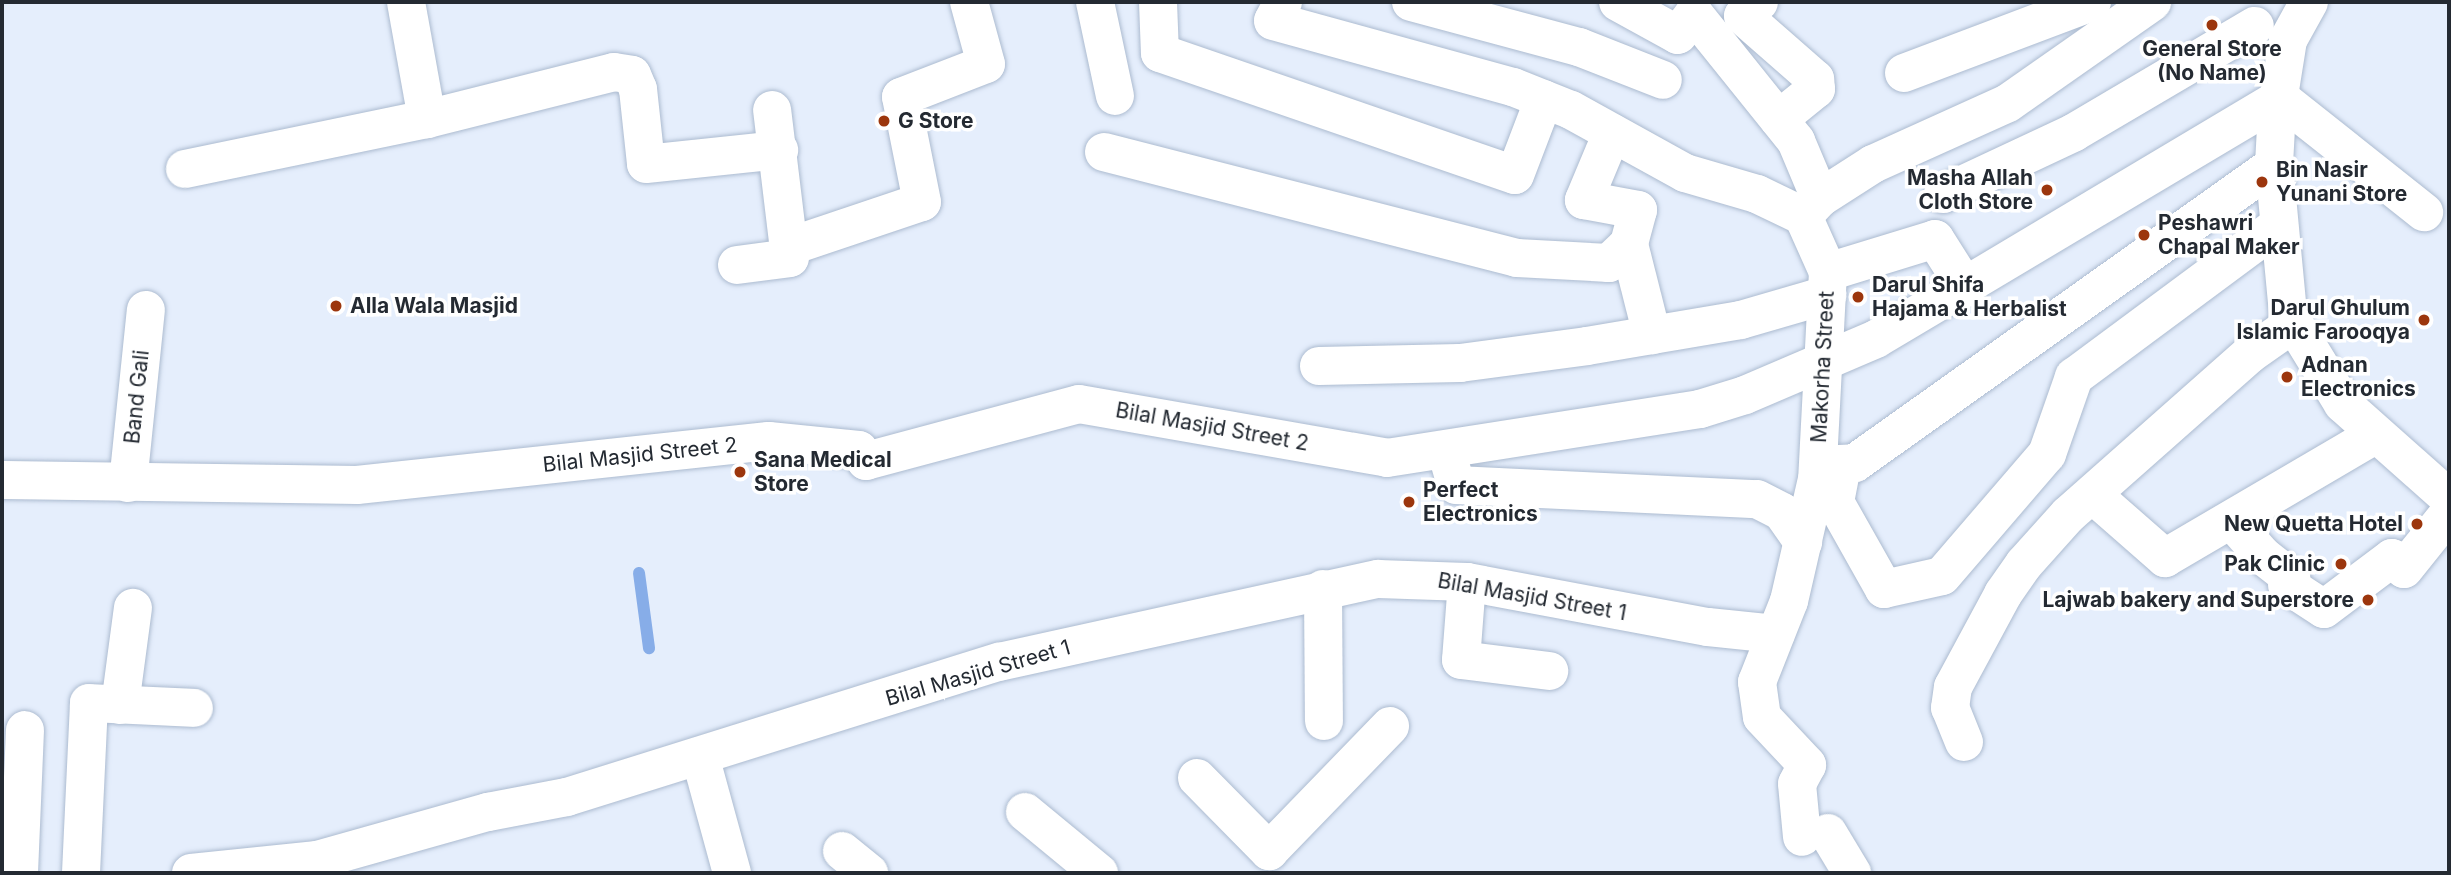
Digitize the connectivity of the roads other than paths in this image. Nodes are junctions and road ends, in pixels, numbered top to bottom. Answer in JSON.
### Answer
{"nodes":[{"id":1,"x":406,"y":2,"type":"edge"},
{"id":2,"x":968,"y":2,"type":"edge"},
{"id":3,"x":1095,"y":2,"type":"edge"},
{"id":4,"x":1158,"y":2,"type":"edge"},
{"id":5,"x":1283,"y":2,"type":"edge"},
{"id":6,"x":1411,"y":2,"type":"edge"},
{"id":7,"x":1618,"y":2,"type":"edge"},
{"id":8,"x":1759,"y":2,"type":"edge"},
{"id":9,"x":2092,"y":2,"type":"edge"},
{"id":10,"x":2152,"y":2,"type":"edge"},
{"id":11,"x":2309,"y":2,"type":"edge"},
{"id":12,"x":1687,"y":8,"type":"edge"},
{"id":13,"x":2248,"y":14,"type":"edge"},
{"id":14,"x":1904,"y":74,"type":"dead end"},
{"id":15,"x":1663,"y":80,"type":"dead end"},
{"id":16,"x":2282,"y":84,"type":"junction"},
{"id":17,"x":1115,"y":96,"type":"dead end"},
{"id":18,"x":1544,"y":99,"type":"junction"},
{"id":19,"x":772,"y":110,"type":"dead end"},
{"id":20,"x":427,"y":119,"type":"junction"},
{"id":21,"x":1779,"y":119,"type":"junction"},
{"id":22,"x":1612,"y":133,"type":"junction"},
{"id":23,"x":779,"y":149,"type":"junction"},
{"id":24,"x":1104,"y":152,"type":"dead end"},
{"id":25,"x":2274,"y":165,"type":"junction"},
{"id":26,"x":185,"y":169,"type":"dead end"},
{"id":27,"x":1943,"y":194,"type":"dead end"},
{"id":28,"x":1811,"y":207,"type":"junction"},
{"id":29,"x":2424,"y":212,"type":"dead end"},
{"id":30,"x":2279,"y":225,"type":"junction"},
{"id":31,"x":1629,"y":244,"type":"junction"},
{"id":32,"x":791,"y":246,"type":"junction"},
{"id":33,"x":737,"y":265,"type":"dead end"},
{"id":34,"x":1827,"y":284,"type":"junction"},
{"id":35,"x":1966,"y":288,"type":"junction"},
{"id":36,"x":146,"y":310,"type":"dead end"},
{"id":37,"x":2294,"y":323,"type":"junction"},
{"id":38,"x":1652,"y":335,"type":"junction"},
{"id":39,"x":1822,"y":361,"type":"junction"},
{"id":40,"x":1319,"y":366,"type":"dead end"},
{"id":41,"x":2375,"y":435,"type":"junction"},
{"id":42,"x":1446,"y":450,"type":"junction"},
{"id":43,"x":1830,"y":466,"type":"junction"},
{"id":44,"x":2,"y":480,"type":"edge"},
{"id":45,"x":128,"y":483,"type":"junction"},
{"id":46,"x":2093,"y":495,"type":"junction"},
{"id":47,"x":2449,"y":498,"type":"edge"},
{"id":48,"x":2449,"y":513,"type":"edge"},
{"id":49,"x":2231,"y":520,"type":"junction"},
{"id":50,"x":1803,"y":542,"type":"junction"},
{"id":51,"x":1467,"y":582,"type":"junction"},
{"id":52,"x":1323,"y":589,"type":"junction"},
{"id":53,"x":133,"y":608,"type":"dead end"},
{"id":54,"x":1776,"y":634,"type":"junction"},
{"id":55,"x":1549,"y":671,"type":"dead end"},
{"id":56,"x":120,"y":705,"type":"junction"},
{"id":57,"x":194,"y":708,"type":"dead end"},
{"id":58,"x":1324,"y":721,"type":"dead end"},
{"id":59,"x":1391,"y":726,"type":"dead end"},
{"id":60,"x":25,"y":730,"type":"dead end"},
{"id":61,"x":1964,"y":743,"type":"dead end"},
{"id":62,"x":699,"y":756,"type":"junction"},
{"id":63,"x":1198,"y":778,"type":"dead end"},
{"id":64,"x":1025,"y":812,"type":"dead end"},
{"id":65,"x":19,"y":873,"type":"edge"},
{"id":66,"x":81,"y":873,"type":"edge"},
{"id":67,"x":191,"y":873,"type":"edge"},
{"id":68,"x":732,"y":873,"type":"edge"},
{"id":69,"x":1099,"y":873,"type":"edge"},
{"id":70,"x":1852,"y":873,"type":"edge"}],
"edges":[{"from":1,"to":20,"type":"street"},
{"from":2,"to":32,"type":"street"},
{"from":3,"to":17,"type":"street"},
{"from":4,"to":18,"type":"street"},
{"from":5,"to":18,"type":"street"},
{"from":6,"to":15,"type":"street"},
{"from":7,"to":12,"type":"street","name":"Makorha Street"},
{"from":8,"to":21,"type":"street"},
{"from":9,"to":14,"type":"street"},
{"from":10,"to":28,"type":"street"},
{"from":11,"to":16,"type":"street"},
{"from":12,"to":21,"type":"street","name":"Makorha Street"},
{"from":13,"to":16,"type":"street"},
{"from":13,"to":27,"type":"street"},
{"from":16,"to":25,"type":"street"},
{"from":16,"to":29,"type":"street"},
{"from":16,"to":35,"type":"street"},
{"from":18,"to":22,"type":"street"},
{"from":19,"to":23,"type":"street"},
{"from":20,"to":23,"type":"street"},
{"from":20,"to":26,"type":"street"},
{"from":21,"to":28,"type":"street","name":"Makorha Street"},
{"from":22,"to":28,"type":"street"},
{"from":22,"to":31,"type":"street"},
{"from":23,"to":32,"type":"street"},
{"from":24,"to":31,"type":"street"},
{"from":25,"to":30,"type":"street"},
{"from":25,"to":43,"type":"street"},
{"from":28,"to":34,"type":"street","name":"Makorha Street"},
{"from":30,"to":37,"type":"street"},
{"from":30,"to":43,"type":"street"},
{"from":31,"to":38,"type":"street"},
{"from":32,"to":33,"type":"street"},
{"from":34,"to":35,"type":"street"},
{"from":34,"to":38,"type":"street"},
{"from":34,"to":39,"type":"street","name":"Makorha Street"},
{"from":35,"to":39,"type":"street"},
{"from":36,"to":45,"type":"street","name":"Band Gali"},
{"from":37,"to":41,"type":"street"},
{"from":37,"to":46,"type":"street"},
{"from":38,"to":40,"type":"street"},
{"from":39,"to":42,"type":"street"},
{"from":39,"to":43,"type":"street","name":"Makorha Street"},
{"from":41,"to":47,"type":"street"},
{"from":41,"to":49,"type":"street"},
{"from":42,"to":45,"type":"street","name":"Bilal Masjid Street 2"},
{"from":42,"to":50,"type":"street"},
{"from":43,"to":50,"type":"street","name":"Makorha Street"},
{"from":44,"to":45,"type":"street","name":"Bilal Masjid Street 2"},
{"from":46,"to":49,"type":"street"},
{"from":46,"to":61,"type":"street"},
{"from":48,"to":49,"type":"street"},
{"from":50,"to":54,"type":"street","name":"Makorha Street"},
{"from":51,"to":52,"type":"street","name":"Bilal Masjid Street 1"},
{"from":51,"to":54,"type":"street","name":"Bilal Masjid Street 1"},
{"from":51,"to":55,"type":"street"},
{"from":52,"to":58,"type":"street"},
{"from":52,"to":62,"type":"street","name":"Bilal Masjid Street 1"},
{"from":53,"to":56,"type":"street"},
{"from":54,"to":70,"type":"street","name":"Makorha Street"},
{"from":56,"to":57,"type":"street"},
{"from":56,"to":66,"type":"street"},
{"from":59,"to":63,"type":"street"},
{"from":60,"to":65,"type":"street"},
{"from":62,"to":67,"type":"street","name":"Bilal Masjid Street 1"},
{"from":62,"to":68,"type":"street"},
{"from":64,"to":69,"type":"street"}]}
